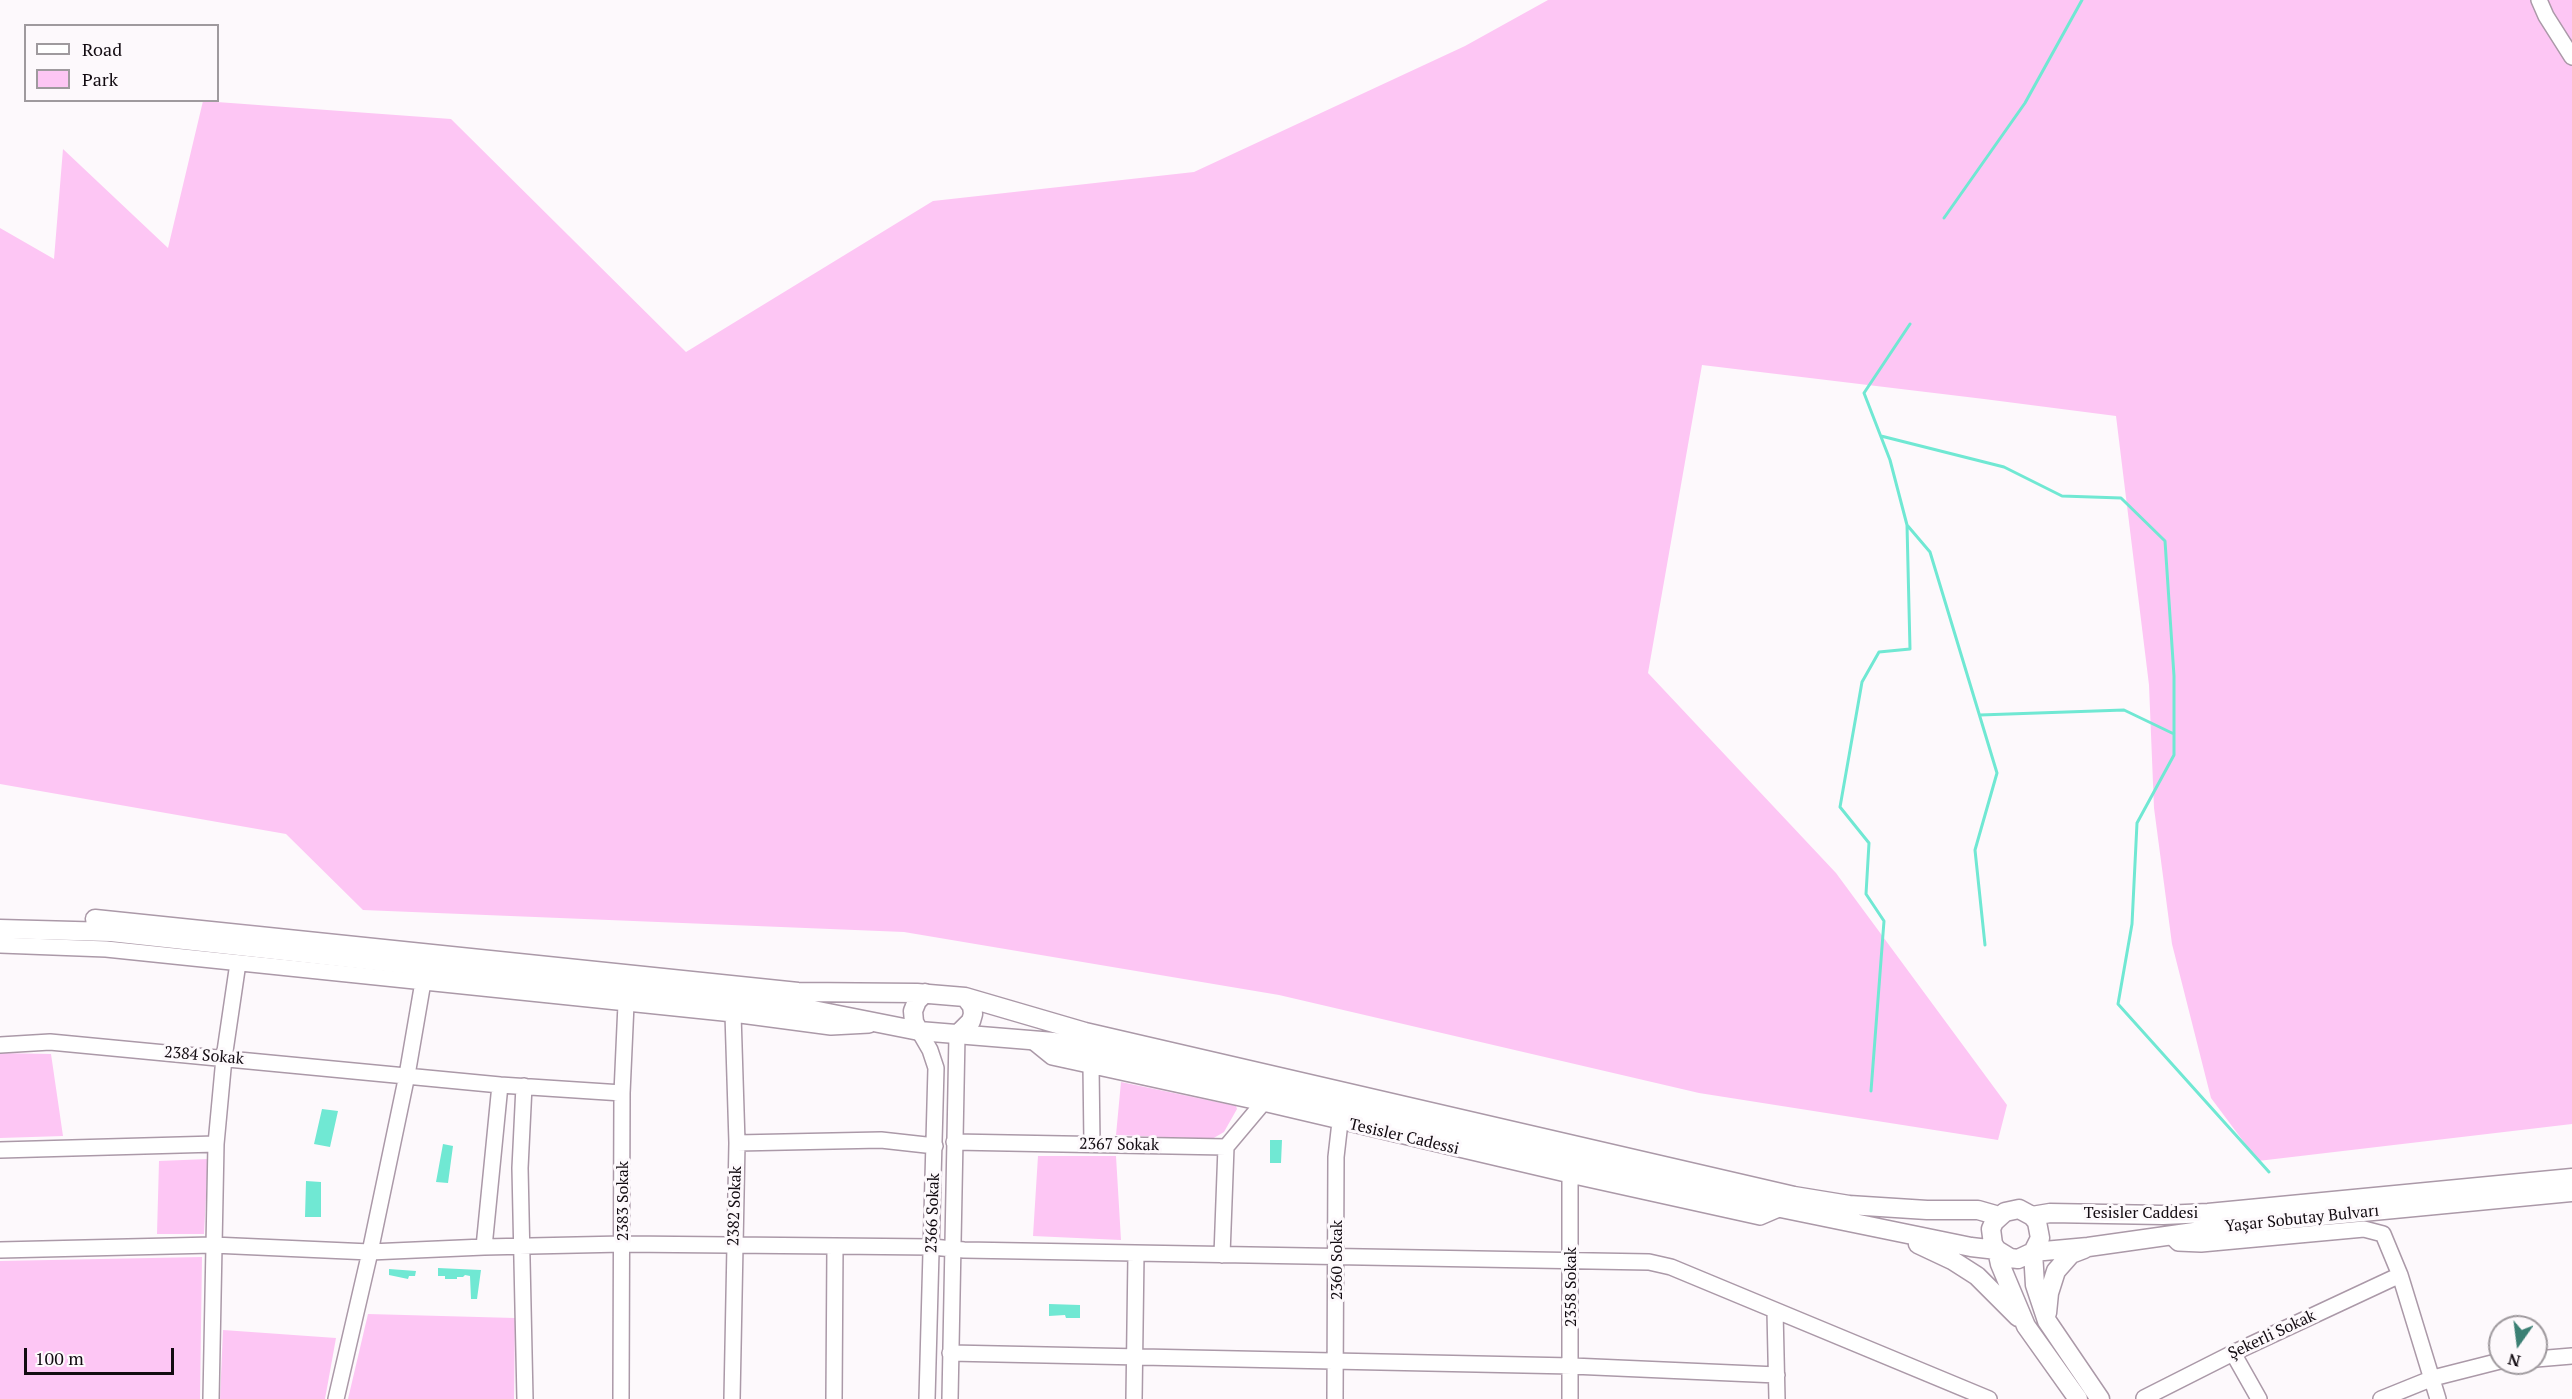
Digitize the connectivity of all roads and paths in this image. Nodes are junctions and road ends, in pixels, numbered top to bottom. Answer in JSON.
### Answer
{"nodes":[{"id":1,"x":2539,"y":1,"type":"edge"},
{"id":2,"x":2572,"y":57,"type":"edge"},
{"id":3,"x":0,"y":917,"type":"edge"},
{"id":4,"x":0,"y":929,"type":"edge"},
{"id":5,"x":0,"y":945,"type":"edge"},
{"id":6,"x":237,"y":963,"type":"junction"},
{"id":7,"x":423,"y":982,"type":"junction"},
{"id":8,"x":925,"y":993,"type":"junction"},
{"id":9,"x":965,"y":997,"type":"junction"},
{"id":10,"x":626,"y":1004,"type":"junction"},
{"id":11,"x":733,"y":1014,"type":"junction"},
{"id":12,"x":885,"y":1025,"type":"junction"},
{"id":13,"x":919,"y":1031,"type":"junction"},
{"id":14,"x":957,"y":1035,"type":"junction"},
{"id":15,"x":1031,"y":1040,"type":"junction"},
{"id":16,"x":0,"y":1045,"type":"edge"},
{"id":17,"x":224,"y":1058,"type":"junction"},
{"id":18,"x":1091,"y":1066,"type":"junction"},
{"id":19,"x":407,"y":1075,"type":"junction"},
{"id":20,"x":500,"y":1085,"type":"junction"},
{"id":21,"x":525,"y":1086,"type":"junction"},
{"id":22,"x":622,"y":1093,"type":"junction"},
{"id":23,"x":1263,"y":1103,"type":"junction"},
{"id":24,"x":1340,"y":1122,"type":"junction"},
{"id":25,"x":954,"y":1142,"type":"junction"},
{"id":26,"x":737,"y":1143,"type":"junction"},
{"id":27,"x":216,"y":1144,"type":"junction"},
{"id":28,"x":1092,"y":1144,"type":"junction"},
{"id":29,"x":935,"y":1146,"type":"junction"},
{"id":30,"x":1226,"y":1147,"type":"junction"},
{"id":31,"x":0,"y":1149,"type":"edge"},
{"id":32,"x":1570,"y":1175,"type":"junction"},
{"id":33,"x":2572,"y":1178,"type":"edge"},
{"id":34,"x":2572,"y":1192,"type":"edge"},
{"id":35,"x":1781,"y":1208,"type":"junction"},
{"id":36,"x":1999,"y":1216,"type":"junction"},
{"id":37,"x":2032,"y":1216,"type":"junction"},
{"id":38,"x":1850,"y":1222,"type":"junction"},
{"id":39,"x":2280,"y":1228,"type":"junction"},
{"id":40,"x":623,"y":1244,"type":"junction"},
{"id":41,"x":213,"y":1245,"type":"junction"},
{"id":42,"x":734,"y":1245,"type":"junction"},
{"id":43,"x":484,"y":1246,"type":"junction"},
{"id":44,"x":521,"y":1246,"type":"junction"},
{"id":45,"x":835,"y":1246,"type":"junction"},
{"id":46,"x":932,"y":1247,"type":"junction"},
{"id":47,"x":2088,"y":1247,"type":"junction"},
{"id":48,"x":951,"y":1249,"type":"junction"},
{"id":49,"x":0,"y":1250,"type":"edge"},
{"id":50,"x":1997,"y":1250,"type":"junction"},
{"id":51,"x":370,"y":1252,"type":"junction"},
{"id":52,"x":2032,"y":1252,"type":"junction"},
{"id":53,"x":1136,"y":1254,"type":"junction"},
{"id":54,"x":1222,"y":1255,"type":"junction"},
{"id":55,"x":1337,"y":1257,"type":"junction"},
{"id":56,"x":1572,"y":1262,"type":"junction"},
{"id":57,"x":2400,"y":1275,"type":"junction"},
{"id":58,"x":1775,"y":1311,"type":"junction"},
{"id":59,"x":2047,"y":1321,"type":"junction"},
{"id":60,"x":2026,"y":1326,"type":"junction"},
{"id":61,"x":950,"y":1353,"type":"junction"},
{"id":62,"x":2233,"y":1353,"type":"junction"},
{"id":63,"x":2572,"y":1356,"type":"edge"},
{"id":64,"x":1135,"y":1357,"type":"junction"},
{"id":65,"x":2548,"y":1358,"type":"edge"},
{"id":66,"x":1335,"y":1362,"type":"junction"},
{"id":67,"x":2488,"y":1364,"type":"edge"},
{"id":68,"x":1572,"y":1366,"type":"junction"},
{"id":69,"x":1777,"y":1375,"type":"junction"},
{"id":70,"x":2433,"y":1378,"type":"junction"},
{"id":71,"x":2144,"y":1398,"type":"edge"},
{"id":72,"x":211,"y":1399,"type":"edge"},
{"id":73,"x":336,"y":1399,"type":"edge"},
{"id":74,"x":525,"y":1399,"type":"edge"},
{"id":75,"x":621,"y":1399,"type":"edge"},
{"id":76,"x":732,"y":1399,"type":"edge"},
{"id":77,"x":834,"y":1399,"type":"edge"},
{"id":78,"x":927,"y":1399,"type":"edge"},
{"id":79,"x":950,"y":1399,"type":"edge"},
{"id":80,"x":1134,"y":1399,"type":"edge"},
{"id":81,"x":1335,"y":1399,"type":"edge"},
{"id":82,"x":1570,"y":1399,"type":"edge"},
{"id":83,"x":1777,"y":1399,"type":"edge"},
{"id":84,"x":1989,"y":1399,"type":"edge"},
{"id":85,"x":2078,"y":1399,"type":"edge"},
{"id":86,"x":2100,"y":1399,"type":"edge"},
{"id":87,"x":2259,"y":1399,"type":"edge"},
{"id":88,"x":2381,"y":1399,"type":"edge"},
{"id":89,"x":2438,"y":1399,"type":"edge"}],
"edges":[{"from":1,"to":2,"type":"street"},
{"from":3,"to":8,"type":"main road"},
{"from":4,"to":12,"type":"main road"},
{"from":5,"to":6,"type":"street"},
{"from":6,"to":7,"type":"street"},
{"from":6,"to":17,"type":"street"},
{"from":7,"to":10,"type":"street"},
{"from":7,"to":19,"type":"street"},
{"from":8,"to":9,"type":"main road"},
{"from":8,"to":13,"type":"main road"},
{"from":9,"to":14,"type":"main road"},
{"from":9,"to":36,"type":"main road"},
{"from":10,"to":11,"type":"street"},
{"from":10,"to":22,"type":"street","name":"2383 Sokak"},
{"from":11,"to":12,"type":"street"},
{"from":11,"to":26,"type":"street","name":"2382 Sokak"},
{"from":12,"to":13,"type":"main road"},
{"from":13,"to":14,"type":"main road"},
{"from":13,"to":29,"type":"street","name":"2366 Sokak"},
{"from":14,"to":15,"type":"main road"},
{"from":14,"to":25,"type":"street","name":"2366 Sokak"},
{"from":15,"to":18,"type":"street","name":"Tesisler Cadessi"},
{"from":15,"to":35,"type":"main road"},
{"from":16,"to":17,"type":"street","name":"2384 Sokak"},
{"from":17,"to":19,"type":"street","name":"2384 Sokak"},
{"from":17,"to":27,"type":"street"},
{"from":18,"to":23,"type":"street","name":"Tesisler Cadessi"},
{"from":18,"to":28,"type":"street"},
{"from":19,"to":20,"type":"street","name":"2384 Sokak"},
{"from":19,"to":51,"type":"street"},
{"from":20,"to":21,"type":"street","name":"2384 Sokak"},
{"from":20,"to":43,"type":"street"},
{"from":21,"to":22,"type":"street","name":"2384 Sokak"},
{"from":21,"to":44,"type":"street"},
{"from":22,"to":40,"type":"street","name":"2383 Sokak"},
{"from":23,"to":24,"type":"street","name":"Tesisler Cadessi"},
{"from":23,"to":30,"type":"street"},
{"from":24,"to":32,"type":"street","name":"Tesisler Cadessi"},
{"from":24,"to":55,"type":"street","name":"2360 Sokak"},
{"from":25,"to":28,"type":"street","name":"2367 Sokak"},
{"from":25,"to":48,"type":"street","name":"2366 Sokak"},
{"from":26,"to":29,"type":"street"},
{"from":26,"to":42,"type":"street","name":"2382 Sokak"},
{"from":27,"to":31,"type":"street"},
{"from":27,"to":41,"type":"street"},
{"from":28,"to":30,"type":"street","name":"2367 Sokak"},
{"from":29,"to":46,"type":"street","name":"2366 Sokak"},
{"from":30,"to":54,"type":"street"},
{"from":32,"to":35,"type":"street","name":"Tesisler Cadessi"},
{"from":32,"to":56,"type":"street","name":"2358 Sokak"},
{"from":33,"to":37,"type":"main road","name":"Tesisler Caddesi"},
{"from":34,"to":39,"type":"main road","name":"Yaşar Sobutay Bulvarı"},
{"from":35,"to":38,"type":"main road"},
{"from":36,"to":37,"type":"main road"},
{"from":36,"to":50,"type":"main road"},
{"from":37,"to":52,"type":"main road"},
{"from":38,"to":50,"type":"main road"},
{"from":38,"to":60,"type":"main road"},
{"from":39,"to":47,"type":"main road","name":"Yaşar Sobutay Bulvarı"},
{"from":39,"to":57,"type":"street"},
{"from":40,"to":42,"type":"street"},
{"from":40,"to":44,"type":"street"},
{"from":40,"to":75,"type":"street","name":"2383 Sokak"},
{"from":41,"to":49,"type":"street"},
{"from":41,"to":51,"type":"street"},
{"from":41,"to":72,"type":"street"},
{"from":42,"to":45,"type":"street"},
{"from":42,"to":76,"type":"street","name":"2382 Sokak"},
{"from":43,"to":44,"type":"street"},
{"from":43,"to":51,"type":"street"},
{"from":44,"to":74,"type":"street"},
{"from":45,"to":46,"type":"street"},
{"from":45,"to":77,"type":"street"},
{"from":46,"to":48,"type":"street"},
{"from":46,"to":78,"type":"street","name":"2366 Sokak"},
{"from":47,"to":52,"type":"main road","name":"Yaşar Sobutay Bulvarı"},
{"from":47,"to":59,"type":"main road"},
{"from":48,"to":53,"type":"street"},
{"from":48,"to":61,"type":"street","name":"2366 Sokak"},
{"from":50,"to":52,"type":"main road"},
{"from":50,"to":60,"type":"main road"},
{"from":51,"to":73,"type":"street"},
{"from":52,"to":59,"type":"main road"},
{"from":53,"to":54,"type":"street"},
{"from":53,"to":64,"type":"street"},
{"from":54,"to":55,"type":"street"},
{"from":55,"to":56,"type":"street"},
{"from":55,"to":66,"type":"street","name":"2360 Sokak"},
{"from":56,"to":58,"type":"street"},
{"from":56,"to":68,"type":"street","name":"2358 Sokak"},
{"from":57,"to":62,"type":"street","name":"Şekerli Sokak"},
{"from":57,"to":70,"type":"street"},
{"from":58,"to":69,"type":"street"},
{"from":58,"to":84,"type":"street"},
{"from":59,"to":86,"type":"main road"},
{"from":60,"to":85,"type":"main road"},
{"from":61,"to":64,"type":"street"},
{"from":61,"to":79,"type":"street","name":"2366 Sokak"},
{"from":62,"to":71,"type":"street","name":"Şekerli Sokak"},
{"from":62,"to":87,"type":"street"},
{"from":63,"to":65,"type":"street"},
{"from":64,"to":66,"type":"street"},
{"from":64,"to":80,"type":"street"},
{"from":66,"to":68,"type":"street"},
{"from":66,"to":81,"type":"street","name":"2360 Sokak"},
{"from":67,"to":70,"type":"street"},
{"from":68,"to":69,"type":"street"},
{"from":68,"to":82,"type":"street","name":"2358 Sokak"},
{"from":69,"to":83,"type":"street"},
{"from":70,"to":88,"type":"street"},
{"from":70,"to":89,"type":"street"}]}
